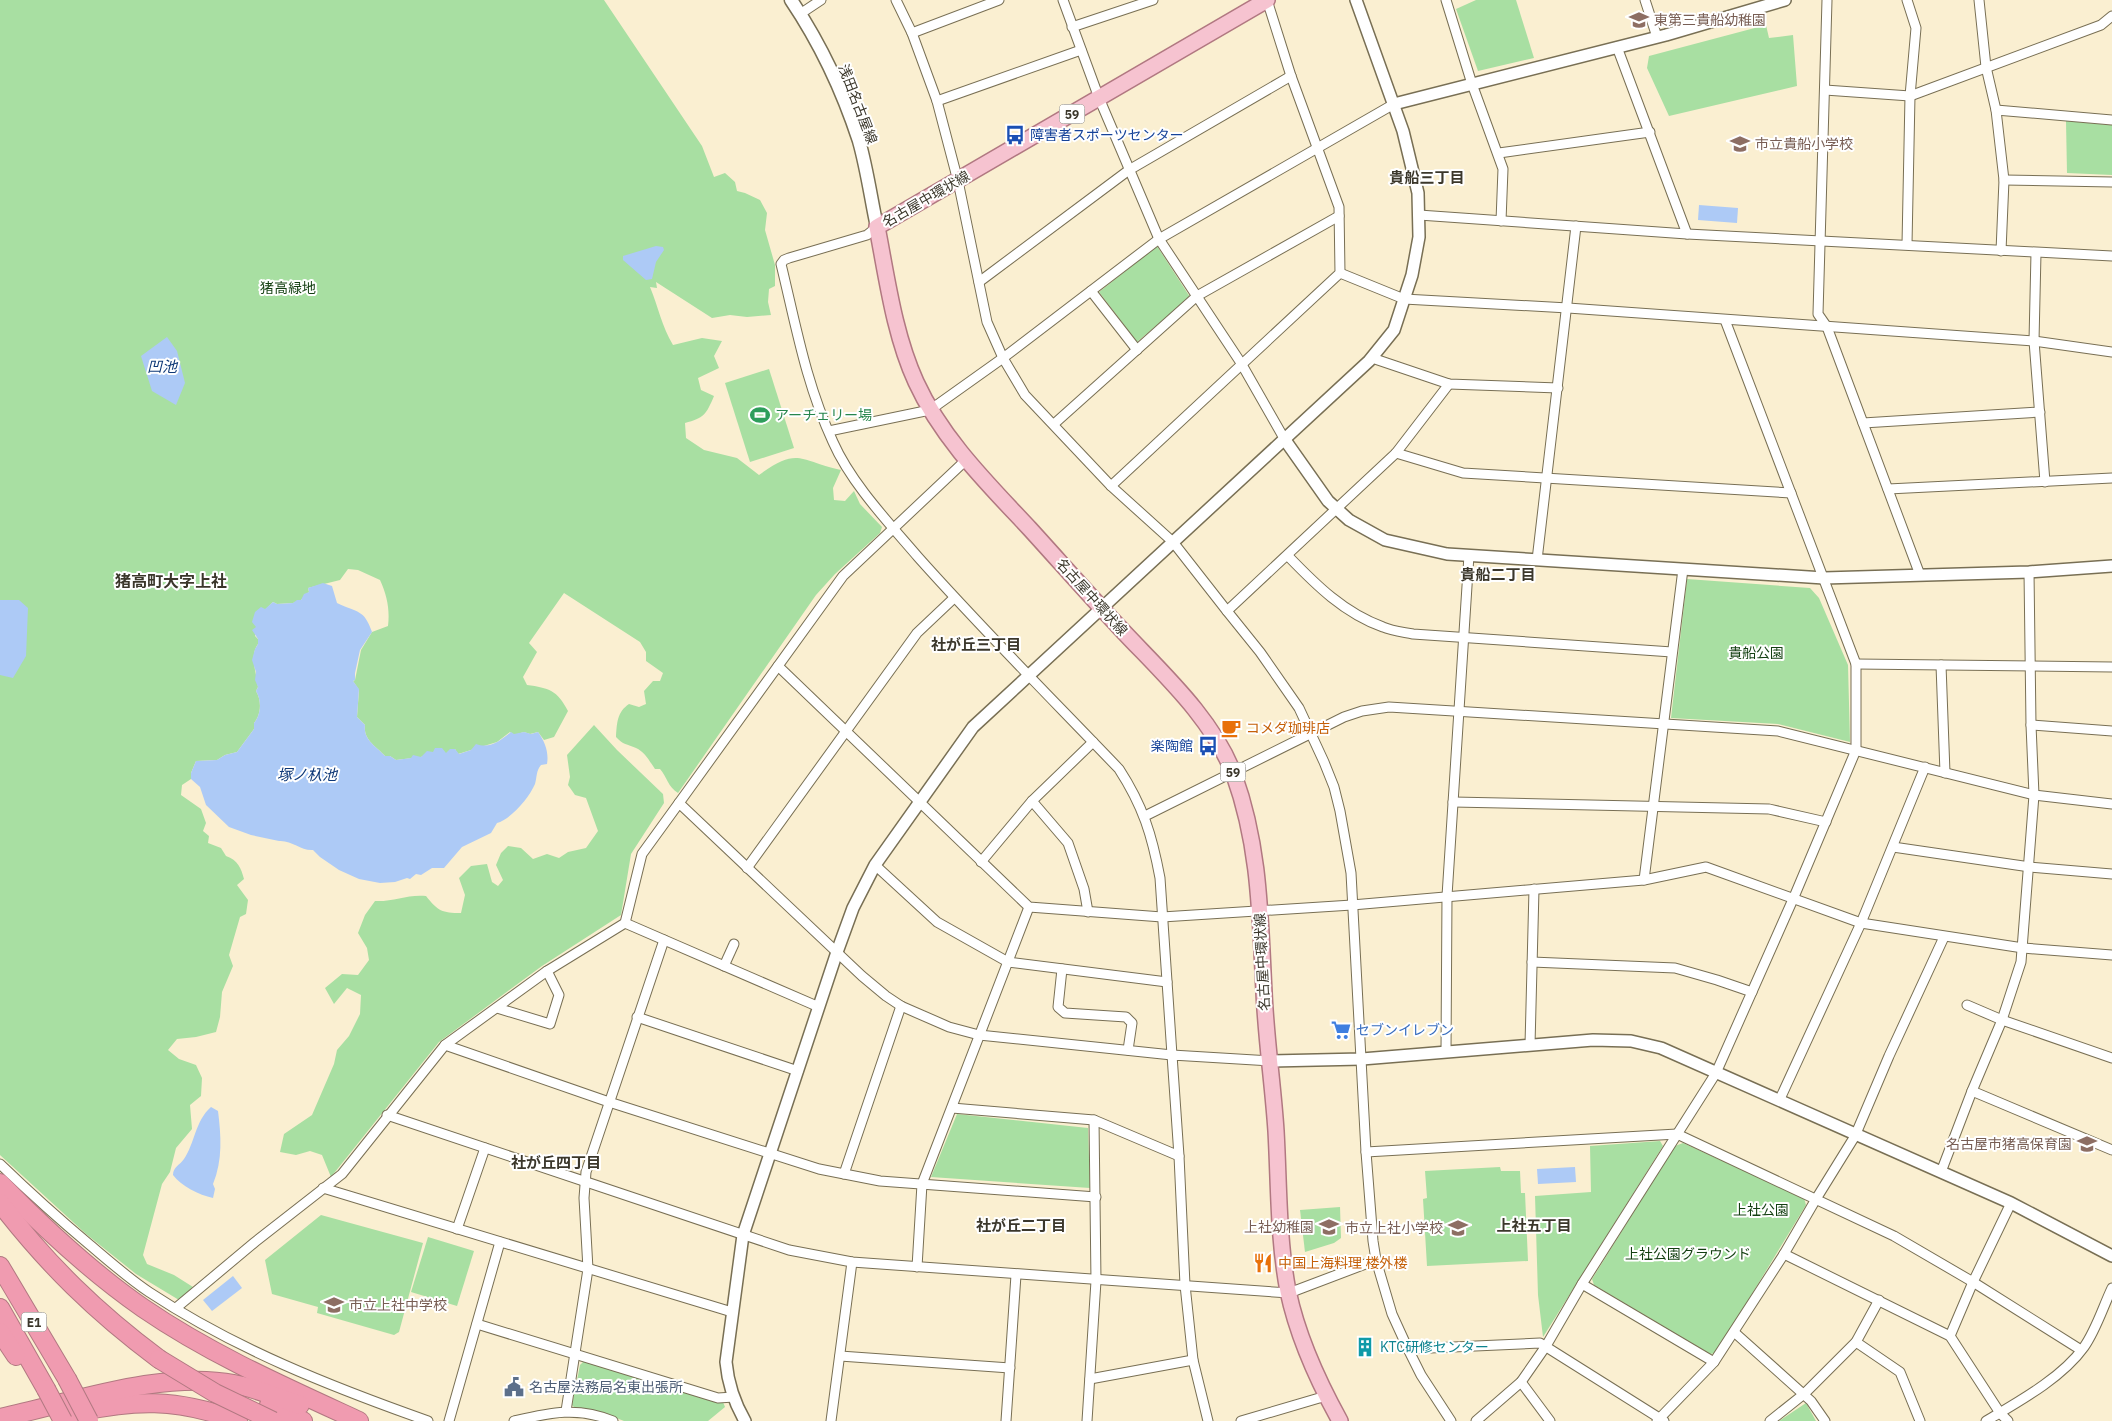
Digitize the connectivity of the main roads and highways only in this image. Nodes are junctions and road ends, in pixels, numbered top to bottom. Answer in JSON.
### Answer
{"nodes":[{"id":1,"x":791,"y":0,"type":"edge"},
{"id":2,"x":1267,"y":0,"type":"edge"},
{"id":3,"x":877,"y":227,"type":"junction"},
{"id":4,"x":0,"y":1183,"type":"edge"},
{"id":5,"x":0,"y":1204,"type":"edge"},
{"id":6,"x":0,"y":1266,"type":"edge"},
{"id":7,"x":0,"y":1308,"type":"edge"},
{"id":8,"x":0,"y":1332,"type":"edge"},
{"id":9,"x":126,"y":1389,"type":"junction"},
{"id":10,"x":42,"y":1391,"type":"junction"},
{"id":11,"x":0,"y":1418,"type":"edge"},
{"id":12,"x":39,"y":1421,"type":"edge"},
{"id":13,"x":53,"y":1421,"type":"edge"},
{"id":14,"x":63,"y":1421,"type":"edge"},
{"id":15,"x":89,"y":1421,"type":"edge"},
{"id":16,"x":238,"y":1421,"type":"edge"},
{"id":17,"x":273,"y":1421,"type":"edge"},
{"id":18,"x":303,"y":1421,"type":"edge"},
{"id":19,"x":345,"y":1421,"type":"edge"},
{"id":20,"x":359,"y":1421,"type":"edge"},
{"id":21,"x":1340,"y":1421,"type":"edge"}],
"edges":[{"from":1,"to":3,"type":"main road","name":"浅田名古屋線"},
{"from":2,"to":3,"type":"main road","name":"名古屋中環状線","number":"59"},
{"from":3,"to":21,"type":"main road","name":"名古屋中環状線","number":"59"},
{"from":4,"to":20,"type":"highway"},
{"from":5,"to":17,"type":"highway","bridge":true},
{"from":6,"to":15,"type":"highway","number":"E1","bridge":true},
{"from":7,"to":10,"type":"highway","number":"E1"},
{"from":8,"to":10,"type":"highway"},
{"from":9,"to":11,"type":"highway"},
{"from":9,"to":18,"type":"highway"},
{"from":9,"to":19,"type":"highway"},
{"from":10,"to":13,"type":"highway"},
{"from":10,"to":14,"type":"highway","number":"E1","bridge":true},
{"from":12,"to":16,"type":"highway"}]}
